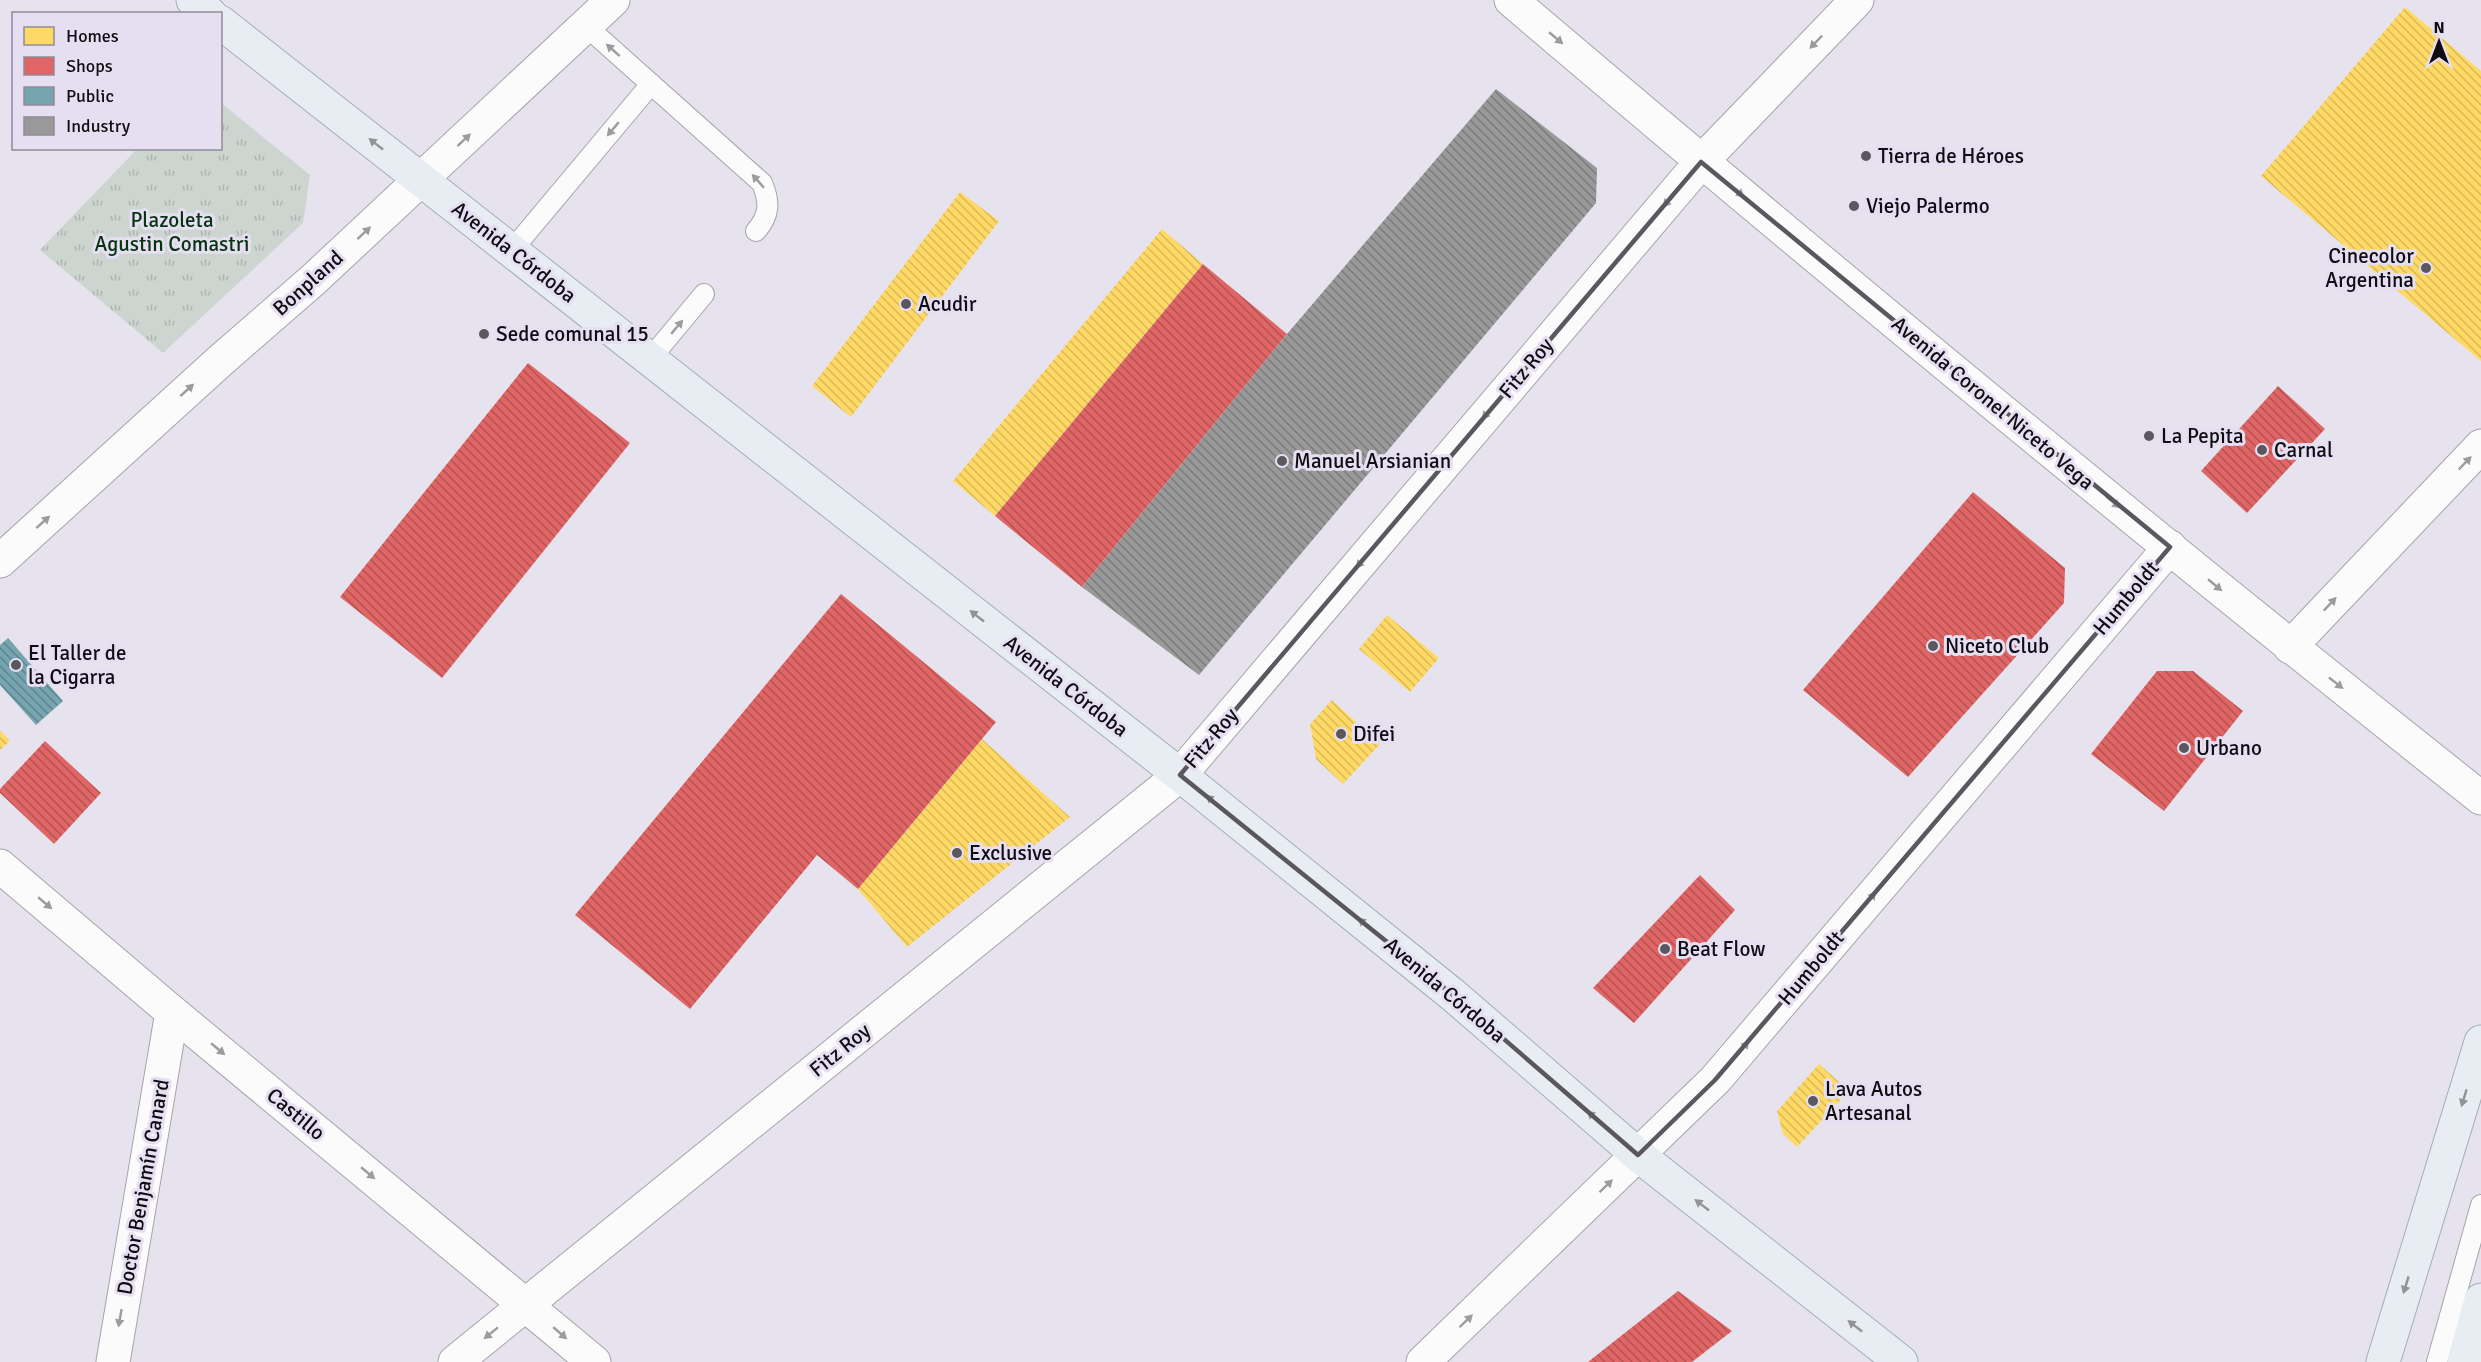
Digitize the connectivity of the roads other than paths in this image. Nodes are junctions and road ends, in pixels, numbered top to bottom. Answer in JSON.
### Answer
{"nodes":[{"id":1,"x":193,"y":0,"type":"edge"},
{"id":2,"x":613,"y":0,"type":"edge"},
{"id":3,"x":1511,"y":0,"type":"edge"},
{"id":4,"x":1857,"y":0,"type":"edge"},
{"id":5,"x":208,"y":12,"type":"edge"},
{"id":6,"x":222,"y":24,"type":"edge"},
{"id":7,"x":586,"y":26,"type":"junction"},
{"id":8,"x":651,"y":84,"type":"junction"},
{"id":9,"x":1701,"y":162,"type":"junction"},
{"id":10,"x":422,"y":180,"type":"junction"},
{"id":11,"x":756,"y":231,"type":"dead end"},
{"id":12,"x":512,"y":250,"type":"junction"},
{"id":13,"x":704,"y":294,"type":"dead end"},
{"id":14,"x":650,"y":359,"type":"junction"},
{"id":15,"x":2481,"y":446,"type":"edge"},
{"id":16,"x":2170,"y":548,"type":"junction"},
{"id":17,"x":0,"y":561,"type":"edge"},
{"id":18,"x":2290,"y":647,"type":"junction"},
{"id":19,"x":1180,"y":775,"type":"junction"},
{"id":20,"x":2481,"y":798,"type":"edge"},
{"id":21,"x":0,"y":866,"type":"edge"},
{"id":22,"x":172,"y":1012,"type":"junction"},
{"id":23,"x":2481,"y":1042,"type":"edge"},
{"id":24,"x":1638,"y":1155,"type":"junction"},
{"id":25,"x":2481,"y":1205,"type":"edge"},
{"id":26,"x":2481,"y":1300,"type":"edge"},
{"id":27,"x":526,"y":1304,"type":"junction"},
{"id":28,"x":113,"y":1362,"type":"edge"},
{"id":29,"x":455,"y":1362,"type":"edge"},
{"id":30,"x":594,"y":1362,"type":"edge"},
{"id":31,"x":1424,"y":1362,"type":"edge"},
{"id":32,"x":1901,"y":1362,"type":"edge"},
{"id":33,"x":2383,"y":1362,"type":"edge"},
{"id":34,"x":2437,"y":1362,"type":"edge"},
{"id":35,"x":2464,"y":1362,"type":"edge"}],
"edges":[{"from":1,"to":5,"type":"main road"},
{"from":2,"to":7,"type":"street","name":"Bonpland"},
{"from":3,"to":9,"type":"street","name":"Avenida Coronel Niceto Vega","one_way":true},
{"from":4,"to":9,"type":"street","name":"Fitz Roy","one_way":true},
{"from":10,"to":6,"type":"main road","name":"Avenida Córdoba","one_way":true},
{"from":8,"to":7,"type":"lane","one_way":true},
{"from":10,"to":7,"type":"street","name":"Bonpland","one_way":true},
{"from":11,"to":8,"type":"lane","one_way":true},
{"from":8,"to":12,"type":"lane","one_way":true},
{"from":9,"to":16,"type":"street","name":"Avenida Coronel Niceto Vega","one_way":true},
{"from":9,"to":19,"type":"street","name":"Fitz Roy","one_way":true},
{"from":10,"to":12,"type":"main road","name":"Avenida Córdoba"},
{"from":17,"to":10,"type":"street","name":"Bonpland","one_way":true},
{"from":12,"to":14,"type":"main road","name":"Avenida Córdoba"},
{"from":14,"to":13,"type":"lane","one_way":true},
{"from":19,"to":14,"type":"main road","name":"Avenida Córdoba","one_way":true},
{"from":18,"to":15,"type":"street","one_way":true},
{"from":16,"to":18,"type":"street","name":"Avenida Coronel Niceto Vega","one_way":true},
{"from":24,"to":16,"type":"street","name":"Humboldt","one_way":true},
{"from":18,"to":20,"type":"street","name":"Avenida Coronel Niceto Vega","one_way":true},
{"from":24,"to":19,"type":"main road","name":"Avenida Córdoba","one_way":true},
{"from":19,"to":27,"type":"street","name":"Fitz Roy"},
{"from":21,"to":22,"type":"street","name":"Castillo","one_way":true},
{"from":22,"to":27,"type":"street","name":"Castillo","one_way":true},
{"from":22,"to":28,"type":"street","name":"Doctor Benjamín Canard","one_way":true},
{"from":23,"to":33,"type":"main road","one_way":true},
{"from":31,"to":24,"type":"street","name":"Humboldt","one_way":true},
{"from":32,"to":24,"type":"main road","name":"Avenida Córdoba","one_way":true},
{"from":25,"to":34,"type":"lane"},
{"from":26,"to":35,"type":"main road"},
{"from":27,"to":29,"type":"street","name":"Fitz Roy","one_way":true},
{"from":27,"to":30,"type":"street","name":"Castillo","one_way":true}]}
